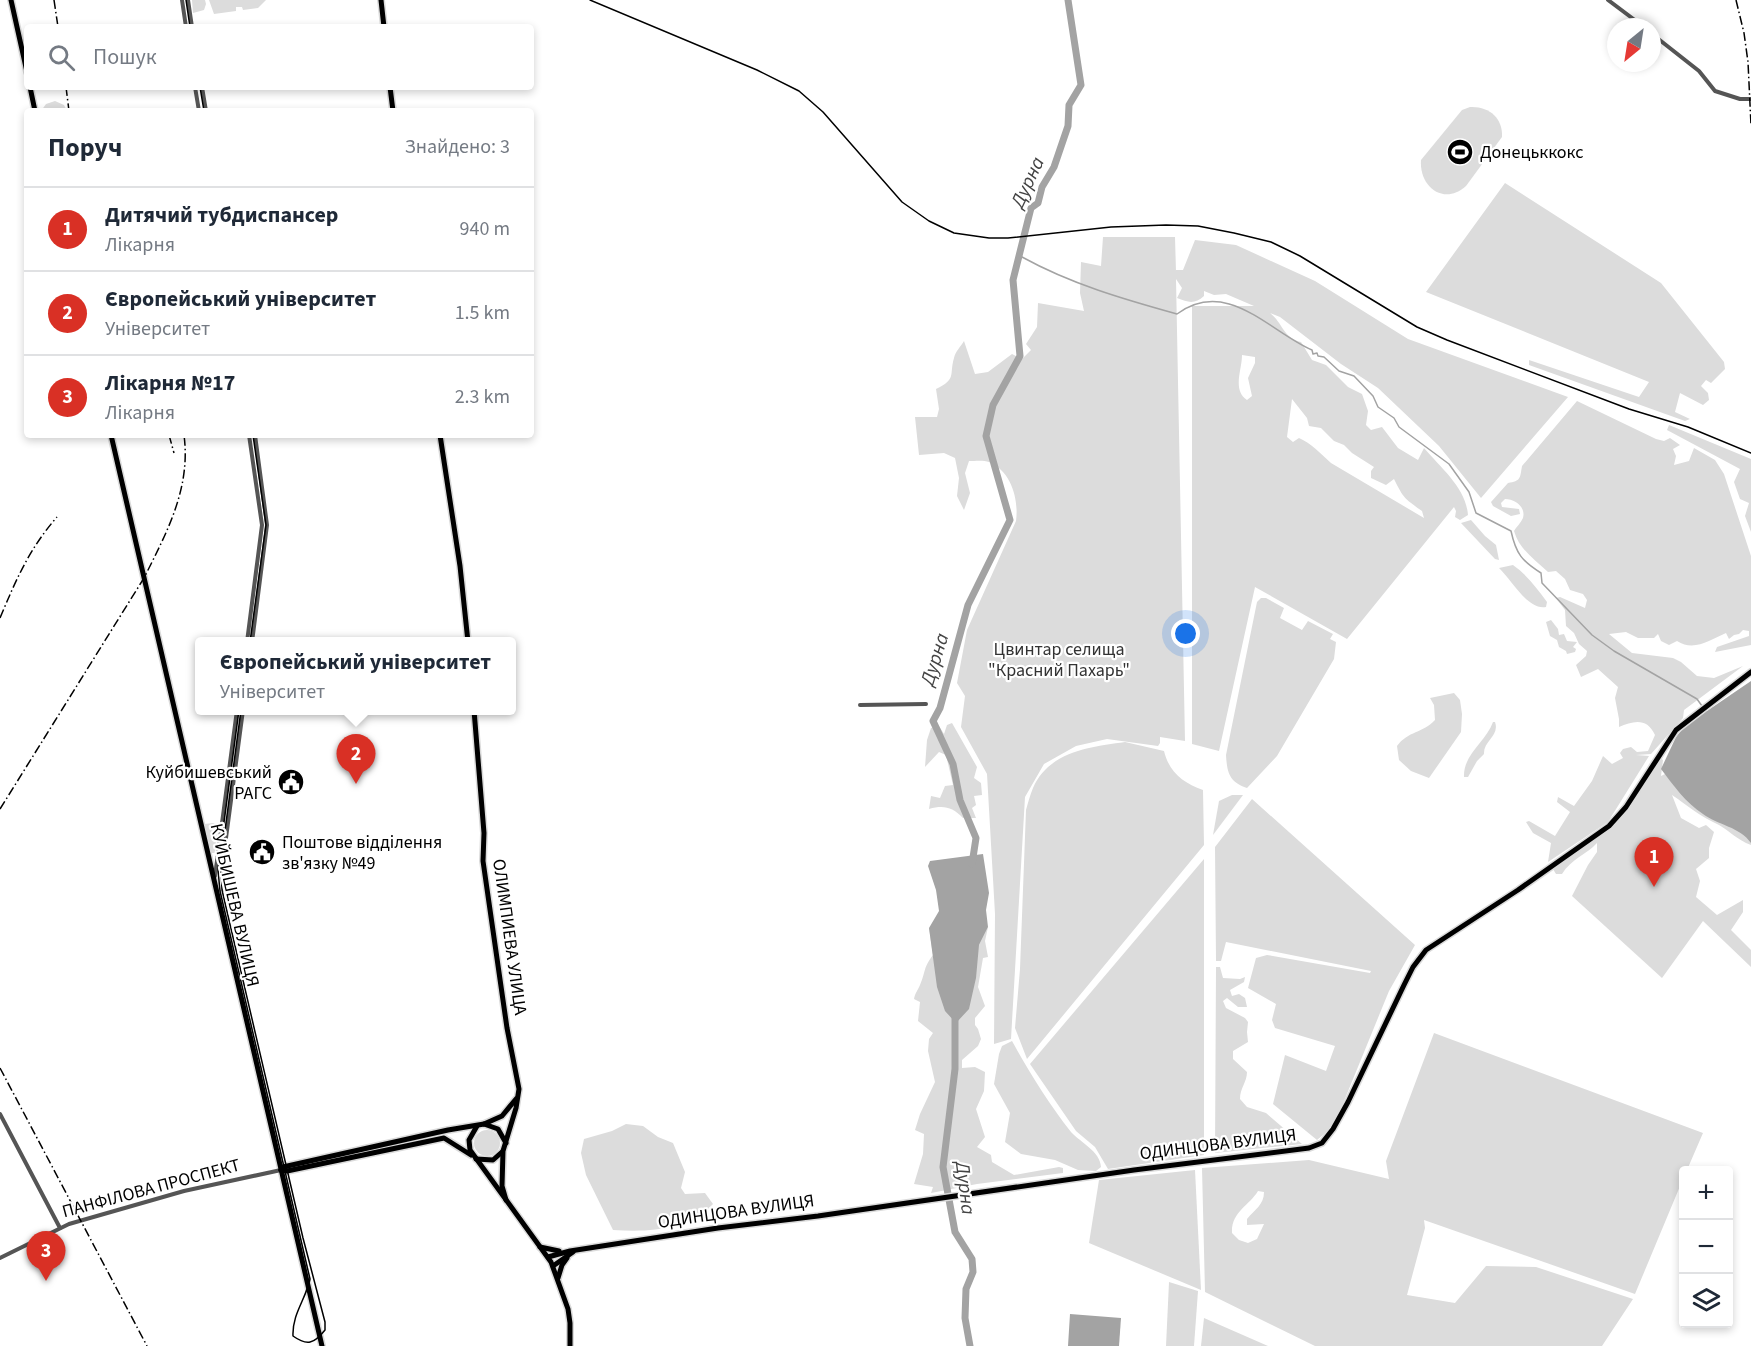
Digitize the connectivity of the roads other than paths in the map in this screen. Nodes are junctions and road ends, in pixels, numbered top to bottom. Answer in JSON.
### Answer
{"nodes":[{"id":1,"x":11,"y":0,"type":"edge"},
{"id":2,"x":182,"y":0,"type":"edge"},
{"id":3,"x":188,"y":0,"type":"edge"},
{"id":4,"x":381,"y":0,"type":"edge"},
{"id":5,"x":1608,"y":0,"type":"edge"},
{"id":6,"x":1632,"y":18,"type":"edge"},
{"id":7,"x":186,"y":24,"type":"edge"},
{"id":8,"x":192,"y":24,"type":"edge"},
{"id":9,"x":384,"y":24,"type":"edge"},
{"id":10,"x":1661,"y":40,"type":"edge"},
{"id":11,"x":24,"y":58,"type":"edge"},
{"id":12,"x":31,"y":90,"type":"edge"},
{"id":13,"x":196,"y":90,"type":"edge"},
{"id":14,"x":202,"y":90,"type":"edge"},
{"id":15,"x":390,"y":90,"type":"edge"},
{"id":16,"x":1751,"y":99,"type":"edge"},
{"id":17,"x":34,"y":108,"type":"edge"},
{"id":18,"x":198,"y":108,"type":"edge"},
{"id":19,"x":206,"y":108,"type":"edge"},
{"id":20,"x":393,"y":108,"type":"edge"},
{"id":21,"x":112,"y":438,"type":"edge"},
{"id":22,"x":249,"y":438,"type":"edge"},
{"id":23,"x":255,"y":438,"type":"edge"},
{"id":24,"x":440,"y":438,"type":"edge"},
{"id":25,"x":248,"y":637,"type":"edge"},
{"id":26,"x":253,"y":637,"type":"edge"},
{"id":27,"x":467,"y":637,"type":"edge"},
{"id":28,"x":1751,"y":672,"type":"edge"},
{"id":29,"x":926,"y":704,"type":"dead end"},
{"id":30,"x":860,"y":705,"type":"dead end"},
{"id":31,"x":236,"y":715,"type":"edge"},
{"id":32,"x":242,"y":715,"type":"edge"},
{"id":33,"x":474,"y":715,"type":"edge"},
{"id":34,"x":214,"y":882,"type":"junction"},
{"id":35,"x":224,"y":890,"type":"dead end"},
{"id":36,"x":519,"y":1096,"type":"junction"},
{"id":37,"x":0,"y":1114,"type":"edge"},
{"id":38,"x":484,"y":1124,"type":"junction"},
{"id":39,"x":477,"y":1126,"type":"junction"},
{"id":40,"x":506,"y":1144,"type":"junction"},
{"id":41,"x":503,"y":1151,"type":"junction"},
{"id":42,"x":475,"y":1158,"type":"junction"},
{"id":43,"x":282,"y":1171,"type":"junction"},
{"id":44,"x":506,"y":1200,"type":"junction"},
{"id":45,"x":60,"y":1228,"type":"junction"},
{"id":46,"x":540,"y":1246,"type":"junction"},
{"id":47,"x":573,"y":1251,"type":"junction"},
{"id":48,"x":548,"y":1257,"type":"junction"},
{"id":49,"x":0,"y":1258,"type":"edge"},
{"id":50,"x":553,"y":1266,"type":"junction"},
{"id":51,"x":558,"y":1278,"type":"junction"},
{"id":52,"x":322,"y":1346,"type":"edge"},
{"id":53,"x":570,"y":1346,"type":"edge"}],
"edges":[{"from":1,"to":11,"type":"main road"},
{"from":2,"to":7,"type":"street"},
{"from":3,"to":8,"type":"street"},
{"from":4,"to":9,"type":"main road"},
{"from":5,"to":6,"type":"street"},
{"from":10,"to":16,"type":"street"},
{"from":12,"to":17,"type":"main road"},
{"from":13,"to":18,"type":"street"},
{"from":14,"to":19,"type":"street"},
{"from":15,"to":20,"type":"main road"},
{"from":21,"to":34,"type":"main road","name":"КУЙБИШЕВА ВУЛИЦЯ"},
{"from":22,"to":25,"type":"street"},
{"from":23,"to":26,"type":"street"},
{"from":24,"to":27,"type":"main road"},
{"from":28,"to":47,"type":"main road","name":"ОДИНЦОВА ВУЛИЦЯ"},
{"from":29,"to":30,"type":"street"},
{"from":31,"to":34,"type":"street"},
{"from":32,"to":35,"type":"street"},
{"from":33,"to":36,"type":"main road","name":"ОЛИМПИЕВА УЛИЦА"},
{"from":34,"to":43,"type":"main road","name":"КУЙБИШЕВА ВУЛИЦЯ"},
{"from":36,"to":38,"type":"main road"},
{"from":36,"to":40,"type":"main road"},
{"from":37,"to":45,"type":"street"},
{"from":38,"to":39,"type":"main road"},
{"from":38,"to":40,"type":"main road"},
{"from":39,"to":42,"type":"main road"},
{"from":39,"to":43,"type":"main road"},
{"from":40,"to":41,"type":"main road"},
{"from":41,"to":42,"type":"main road"},
{"from":41,"to":44,"type":"main road"},
{"from":42,"to":43,"type":"main road","name":"ПАНФІЛОВА ПРОСПЕКТ"},
{"from":42,"to":44,"type":"main road"},
{"from":43,"to":45,"type":"street","name":"ПАНФІЛОВА ПРОСПЕКТ"},
{"from":43,"to":52,"type":"main road","name":"КУЙБИШЕВА ВУЛИЦЯ"},
{"from":44,"to":46,"type":"main road"},
{"from":45,"to":49,"type":"street","name":"ПАНФІЛОВА ПРОСПЕКТ"},
{"from":46,"to":47,"type":"main road"},
{"from":46,"to":48,"type":"main road"},
{"from":47,"to":48,"type":"main road","name":"ОДИНЦОВА ВУЛИЦЯ"},
{"from":47,"to":50,"type":"main road","name":"ОДИНЦОВА ВУЛИЦЯ"},
{"from":47,"to":51,"type":"main road"},
{"from":48,"to":50,"type":"main road"},
{"from":50,"to":51,"type":"main road"},
{"from":51,"to":53,"type":"main road"}]}
